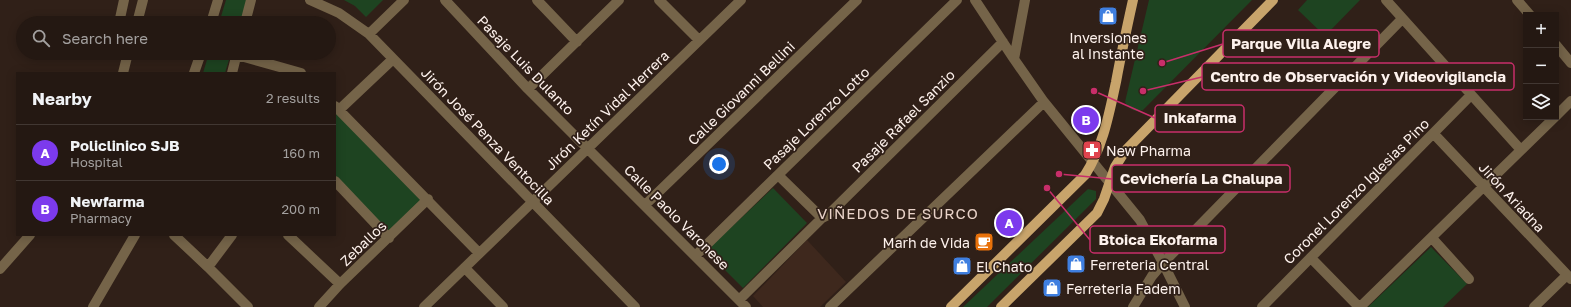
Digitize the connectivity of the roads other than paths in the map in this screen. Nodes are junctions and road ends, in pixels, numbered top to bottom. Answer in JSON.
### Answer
{"nodes":[{"id":1,"x":124,"y":0,"type":"edge"},
{"id":2,"x":143,"y":0,"type":"edge"},
{"id":3,"x":218,"y":0,"type":"edge"},
{"id":4,"x":251,"y":0,"type":"edge"},
{"id":5,"x":310,"y":0,"type":"edge"},
{"id":6,"x":404,"y":0,"type":"edge"},
{"id":7,"x":444,"y":0,"type":"edge"},
{"id":8,"x":536,"y":0,"type":"edge"},
{"id":9,"x":620,"y":0,"type":"edge"},
{"id":10,"x":659,"y":0,"type":"edge"},
{"id":11,"x":741,"y":0,"type":"edge"},
{"id":12,"x":857,"y":0,"type":"edge"},
{"id":13,"x":957,"y":0,"type":"edge"},
{"id":14,"x":975,"y":0,"type":"edge"},
{"id":15,"x":1025,"y":0,"type":"edge"},
{"id":16,"x":1133,"y":0,"type":"edge"},
{"id":17,"x":1273,"y":0,"type":"edge"},
{"id":18,"x":1386,"y":0,"type":"edge"},
{"id":19,"x":1516,"y":0,"type":"edge"},
{"id":20,"x":1527,"y":12,"type":"edge"},
{"id":21,"x":121,"y":16,"type":"edge"},
{"id":22,"x":138,"y":16,"type":"edge"},
{"id":23,"x":213,"y":16,"type":"edge"},
{"id":24,"x":247,"y":16,"type":"edge"},
{"id":25,"x":1402,"y":19,"type":"junction"},
{"id":26,"x":369,"y":34,"type":"junction"},
{"id":27,"x":699,"y":40,"type":"junction"},
{"id":28,"x":576,"y":42,"type":"junction"},
{"id":29,"x":1003,"y":42,"type":"junction"},
{"id":30,"x":1558,"y":48,"type":"edge"},
{"id":31,"x":393,"y":59,"type":"junction"},
{"id":32,"x":1014,"y":59,"type":"junction"},
{"id":33,"x":126,"y":60,"type":"edge"},
{"id":34,"x":199,"y":60,"type":"edge"},
{"id":35,"x":235,"y":60,"type":"edge"},
{"id":36,"x":257,"y":60,"type":"edge"},
{"id":37,"x":1571,"y":63,"type":"edge"},
{"id":38,"x":123,"y":72,"type":"edge"},
{"id":39,"x":194,"y":72,"type":"edge"},
{"id":40,"x":232,"y":72,"type":"edge"},
{"id":41,"x":298,"y":72,"type":"edge"},
{"id":42,"x":528,"y":89,"type":"junction"},
{"id":43,"x":1471,"y":96,"type":"junction"},
{"id":44,"x":1571,"y":101,"type":"edge"},
{"id":45,"x":1044,"y":102,"type":"junction"},
{"id":46,"x":337,"y":108,"type":"edge"},
{"id":47,"x":1559,"y":112,"type":"edge"},
{"id":48,"x":1551,"y":120,"type":"edge"},
{"id":49,"x":1434,"y":134,"type":"junction"},
{"id":50,"x":588,"y":148,"type":"junction"},
{"id":51,"x":1521,"y":150,"type":"junction"},
{"id":52,"x":1093,"y":163,"type":"junction"},
{"id":53,"x":778,"y":175,"type":"junction"},
{"id":54,"x":336,"y":182,"type":"edge"},
{"id":55,"x":1109,"y":183,"type":"junction"},
{"id":56,"x":1484,"y":188,"type":"junction"},
{"id":57,"x":428,"y":199,"type":"junction"},
{"id":58,"x":533,"y":201,"type":"junction"},
{"id":59,"x":645,"y":205,"type":"junction"},
{"id":60,"x":822,"y":218,"type":"junction"},
{"id":61,"x":29,"y":236,"type":"edge"},
{"id":62,"x":134,"y":236,"type":"edge"},
{"id":63,"x":175,"y":236,"type":"edge"},
{"id":64,"x":231,"y":236,"type":"edge"},
{"id":65,"x":289,"y":236,"type":"edge"},
{"id":66,"x":389,"y":238,"type":"junction"},
{"id":67,"x":1432,"y":238,"type":"junction"},
{"id":68,"x":479,"y":253,"type":"junction"},
{"id":69,"x":695,"y":256,"type":"junction"},
{"id":70,"x":1311,"y":258,"type":"junction"},
{"id":71,"x":1164,"y":263,"type":"junction"},
{"id":72,"x":208,"y":267,"type":"junction"},
{"id":73,"x":464,"y":268,"type":"junction"},
{"id":74,"x":0,"y":269,"type":"edge"},
{"id":75,"x":1569,"y":277,"type":"edge"},
{"id":76,"x":1469,"y":279,"type":"dead end"},
{"id":77,"x":340,"y":284,"type":"junction"},
{"id":78,"x":743,"y":304,"type":"edge"},
{"id":79,"x":93,"y":307,"type":"edge"},
{"id":80,"x":248,"y":307,"type":"edge"},
{"id":81,"x":319,"y":307,"type":"edge"},
{"id":82,"x":424,"y":307,"type":"edge"},
{"id":83,"x":503,"y":307,"type":"edge"},
{"id":84,"x":635,"y":307,"type":"edge"},
{"id":85,"x":830,"y":307,"type":"edge"},
{"id":86,"x":951,"y":307,"type":"edge"},
{"id":87,"x":1001,"y":307,"type":"edge"},
{"id":88,"x":1133,"y":307,"type":"edge"},
{"id":89,"x":1185,"y":307,"type":"edge"},
{"id":90,"x":1262,"y":307,"type":"edge"},
{"id":91,"x":1360,"y":307,"type":"edge"},
{"id":92,"x":1534,"y":307,"type":"edge"}],
"edges":[{"from":1,"to":21,"type":"street"},
{"from":2,"to":22,"type":"street"},
{"from":3,"to":23,"type":"street"},
{"from":4,"to":24,"type":"street"},
{"from":5,"to":26,"type":"street","name":"Jirón José Penza Ventocilla"},
{"from":6,"to":26,"type":"street"},
{"from":7,"to":42,"type":"street","name":"Pasaje Luis Dulanto"},
{"from":8,"to":28,"type":"street"},
{"from":9,"to":28,"type":"street"},
{"from":10,"to":27,"type":"street"},
{"from":11,"to":27,"type":"street","name":"Jirón Ketín Vidal Herrera"},
{"from":12,"to":59,"type":"street","name":"Calle Giovanni Bellini"},
{"from":13,"to":53,"type":"street","name":"Pasaje Lorenzo Lotto"},
{"from":14,"to":29,"type":"street"},
{"from":15,"to":32,"type":"street"},
{"from":16,"to":52,"type":"main road"},
{"from":17,"to":55,"type":"main road"},
{"from":18,"to":25,"type":"street"},
{"from":19,"to":20,"type":"street"},
{"from":25,"to":43,"type":"street"},
{"from":25,"to":71,"type":"street"},
{"from":26,"to":31,"type":"street","name":"Jirón José Penza Ventocilla"},
{"from":27,"to":50,"type":"street","name":"Jirón Ketín Vidal Herrera"},
{"from":28,"to":42,"type":"street"},
{"from":29,"to":32,"type":"street"},
{"from":29,"to":60,"type":"street","name":"Pasaje Rafael Sanzio"},
{"from":30,"to":37,"type":"street"},
{"from":31,"to":46,"type":"street"},
{"from":31,"to":58,"type":"street","name":"Jirón José Penza Ventocilla"},
{"from":32,"to":45,"type":"street"},
{"from":33,"to":38,"type":"street"},
{"from":34,"to":39,"type":"street"},
{"from":35,"to":40,"type":"street"},
{"from":36,"to":41,"type":"street"},
{"from":42,"to":50,"type":"street","name":"Pasaje Luis Dulanto"},
{"from":43,"to":49,"type":"street","name":"Coronel Lorenzo Iglesias Pino"},
{"from":43,"to":51,"type":"street"},
{"from":44,"to":47,"type":"street"},
{"from":45,"to":52,"type":"street"},
{"from":45,"to":85,"type":"street"},
{"from":46,"to":57,"type":"street"},
{"from":48,"to":51,"type":"street"},
{"from":49,"to":56,"type":"street","name":"Jirón Ariadna"},
{"from":49,"to":70,"type":"street","name":"Coronel Lorenzo Iglesias Pino"},
{"from":50,"to":58,"type":"street","name":"Jirón Ketín Vidal Herrera"},
{"from":50,"to":59,"type":"street","name":"Calle Paolo Varonese"},
{"from":51,"to":56,"type":"street"},
{"from":52,"to":55,"type":"street"},
{"from":52,"to":86,"type":"main road"},
{"from":53,"to":60,"type":"street"},
{"from":53,"to":69,"type":"street","name":"Pasaje Lorenzo Lotto"},
{"from":54,"to":66,"type":"street"},
{"from":55,"to":71,"type":"street"},
{"from":55,"to":87,"type":"main road"},
{"from":56,"to":67,"type":"street"},
{"from":56,"to":75,"type":"street","name":"Jirón Ariadna"},
{"from":57,"to":66,"type":"street","name":"Zeballos"},
{"from":57,"to":68,"type":"street"},
{"from":58,"to":68,"type":"street","name":"Jirón Ketín Vidal Herrera"},
{"from":58,"to":84,"type":"street","name":"Jirón José Penza Ventocilla"},
{"from":59,"to":69,"type":"street","name":"Calle Paolo Varonese"},
{"from":60,"to":78,"type":"street","name":"Pasaje Rafael Sanzio"},
{"from":61,"to":74,"type":"street"},
{"from":62,"to":79,"type":"street"},
{"from":63,"to":72,"type":"street"},
{"from":64,"to":72,"type":"street"},
{"from":65,"to":77,"type":"street"},
{"from":66,"to":77,"type":"street","name":"Zeballos"},
{"from":67,"to":76,"type":"street"},
{"from":67,"to":91,"type":"street"},
{"from":68,"to":73,"type":"street","name":"Jirón Ketín Vidal Herrera"},
{"from":69,"to":78,"type":"street","name":"Calle Paolo Varonese"},
{"from":70,"to":90,"type":"street","name":"Coronel Lorenzo Iglesias Pino"},
{"from":70,"to":91,"type":"street"},
{"from":71,"to":88,"type":"street"},
{"from":71,"to":89,"type":"street"},
{"from":72,"to":80,"type":"street"},
{"from":73,"to":82,"type":"street","name":"Jirón Ketín Vidal Herrera"},
{"from":73,"to":83,"type":"street"},
{"from":75,"to":92,"type":"street"},
{"from":77,"to":81,"type":"street","name":"Zeballos"}]}
